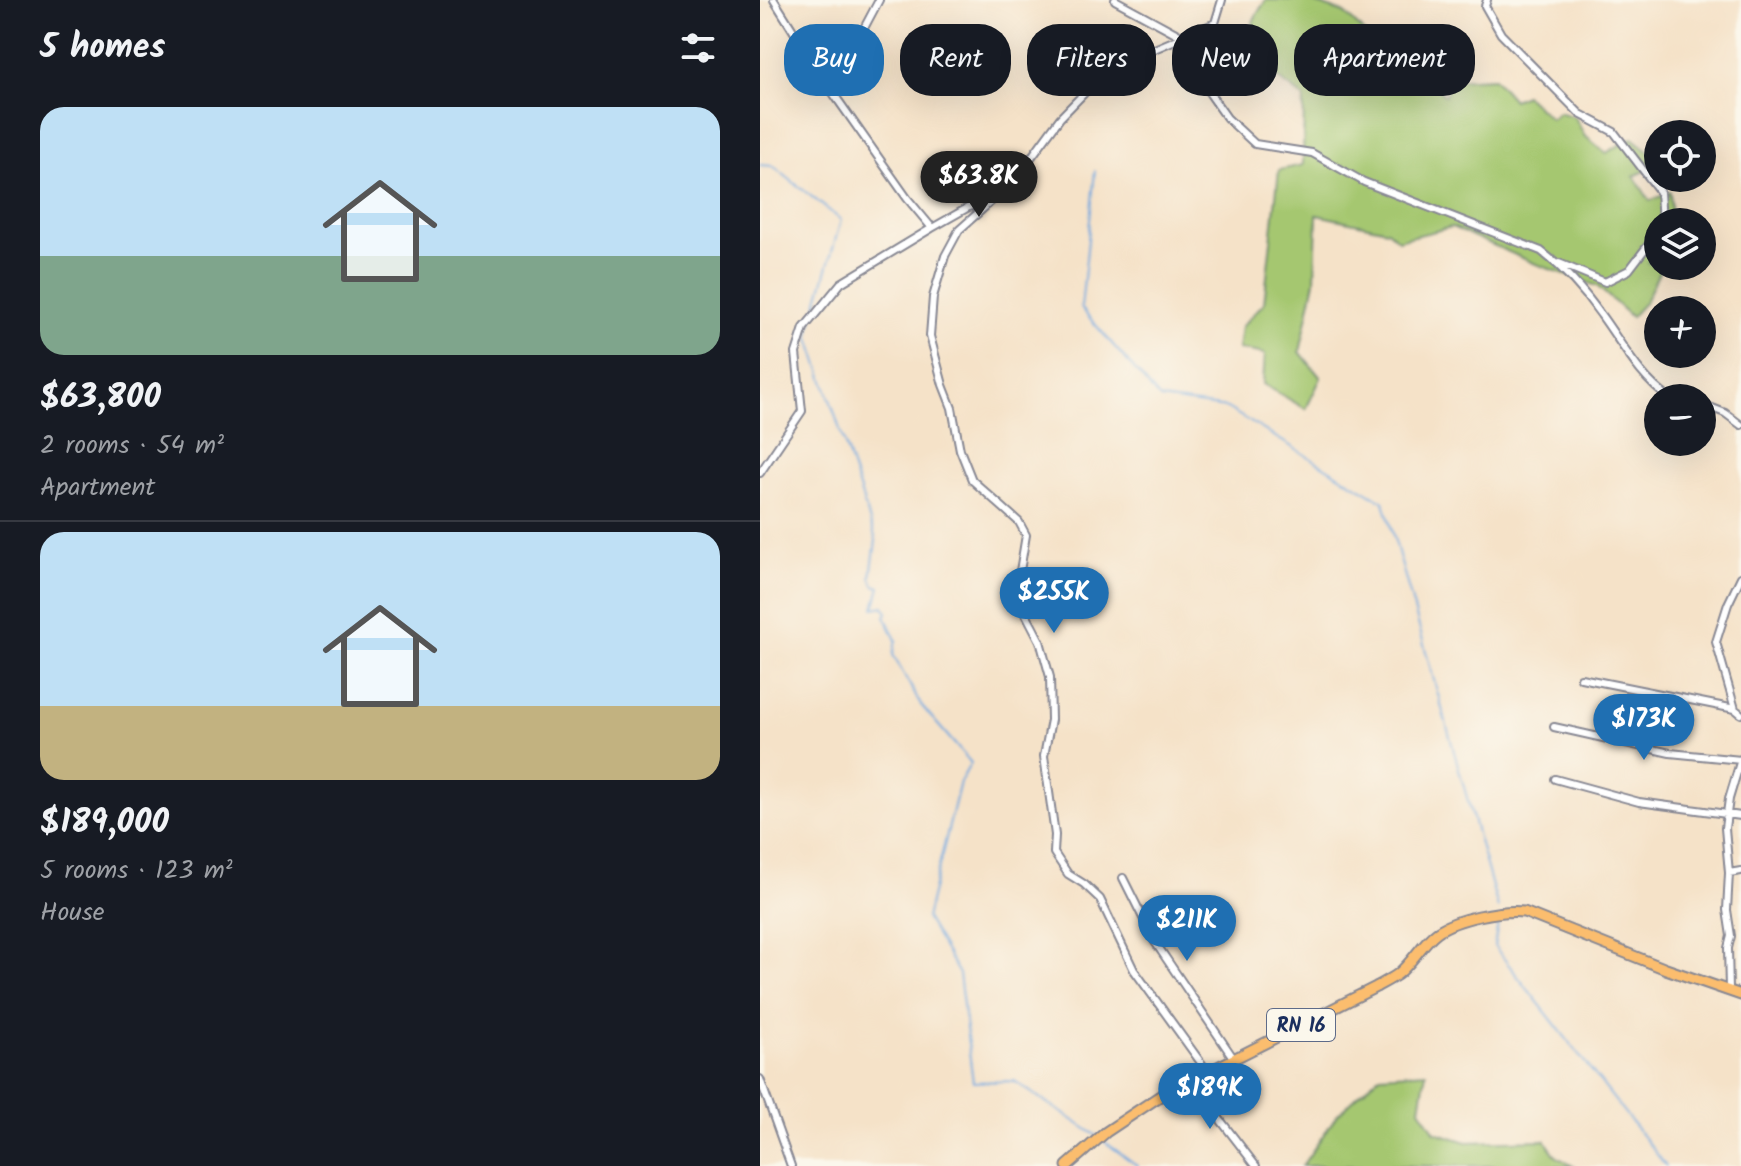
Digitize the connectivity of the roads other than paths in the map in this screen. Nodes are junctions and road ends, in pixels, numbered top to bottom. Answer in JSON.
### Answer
{"nodes":[{"id":1,"x":774,"y":0,"type":"edge"},
{"id":2,"x":879,"y":0,"type":"edge"},
{"id":3,"x":1115,"y":0,"type":"edge"},
{"id":4,"x":1222,"y":0,"type":"edge"},
{"id":5,"x":1487,"y":0,"type":"edge"},
{"id":6,"x":789,"y":24,"type":"edge"},
{"id":7,"x":866,"y":24,"type":"edge"},
{"id":8,"x":1213,"y":24,"type":"edge"},
{"id":9,"x":1172,"y":31,"type":"edge"},
{"id":10,"x":1172,"y":42,"type":"edge"},
{"id":11,"x":835,"y":96,"type":"edge"},
{"id":12,"x":1212,"y":96,"type":"edge"},
{"id":13,"x":995,"y":198,"type":"junction"},
{"id":14,"x":1661,"y":208,"type":"edge"},
{"id":15,"x":932,"y":228,"type":"junction"},
{"id":16,"x":1644,"y":250,"type":"edge"},
{"id":17,"x":1556,"y":262,"type":"junction"},
{"id":18,"x":1649,"y":384,"type":"edge"},
{"id":19,"x":1716,"y":409,"type":"edge"},
{"id":20,"x":1741,"y":425,"type":"edge"},
{"id":21,"x":760,"y":473,"type":"edge"},
{"id":22,"x":1741,"y":577,"type":"edge"},
{"id":23,"x":1581,"y":678,"type":"dead end"},
{"id":24,"x":1735,"y":709,"type":"junction"},
{"id":25,"x":1741,"y":714,"type":"edge"},
{"id":26,"x":1554,"y":727,"type":"dead end"},
{"id":27,"x":1741,"y":759,"type":"edge"},
{"id":28,"x":1555,"y":779,"type":"dead end"},
{"id":29,"x":1726,"y":813,"type":"junction"},
{"id":30,"x":1741,"y":816,"type":"edge"},
{"id":31,"x":1741,"y":871,"type":"edge"},
{"id":32,"x":1729,"y":873,"type":"junction"},
{"id":33,"x":1123,"y":878,"type":"dead end"},
{"id":34,"x":1741,"y":934,"type":"edge"},
{"id":35,"x":1731,"y":936,"type":"junction"},
{"id":36,"x":1741,"y":984,"type":"edge"},
{"id":37,"x":1729,"y":985,"type":"junction"},
{"id":38,"x":1741,"y":995,"type":"edge"},
{"id":39,"x":1234,"y":1059,"type":"junction"},
{"id":40,"x":1207,"y":1071,"type":"junction"},
{"id":41,"x":1195,"y":1077,"type":"junction"},
{"id":42,"x":760,"y":1079,"type":"edge"},
{"id":43,"x":791,"y":1166,"type":"edge"},
{"id":44,"x":1067,"y":1166,"type":"edge"},
{"id":45,"x":1256,"y":1166,"type":"edge"}],
"edges":[{"from":1,"to":6,"type":"street"},
{"from":2,"to":7,"type":"street"},
{"from":3,"to":9,"type":"street"},
{"from":4,"to":8,"type":"street"},
{"from":5,"to":14,"type":"street"},
{"from":10,"to":13,"type":"street"},
{"from":11,"to":15,"type":"street"},
{"from":12,"to":17,"type":"street"},
{"from":13,"to":15,"type":"street"},
{"from":13,"to":40,"type":"street"},
{"from":15,"to":21,"type":"street"},
{"from":16,"to":17,"type":"street"},
{"from":17,"to":18,"type":"street"},
{"from":19,"to":20,"type":"street"},
{"from":22,"to":24,"type":"street"},
{"from":23,"to":24,"type":"street"},
{"from":24,"to":25,"type":"street"},
{"from":26,"to":27,"type":"street"},
{"from":27,"to":29,"type":"street"},
{"from":28,"to":29,"type":"street"},
{"from":29,"to":30,"type":"street"},
{"from":29,"to":32,"type":"street"},
{"from":31,"to":32,"type":"street"},
{"from":32,"to":35,"type":"street"},
{"from":33,"to":39,"type":"street"},
{"from":34,"to":35,"type":"street"},
{"from":35,"to":37,"type":"street"},
{"from":36,"to":37,"type":"street"},
{"from":37,"to":38,"type":"main road","number":"RN 16"},
{"from":37,"to":39,"type":"main road","number":"RN 16"},
{"from":39,"to":40,"type":"main road","number":"RN 16"},
{"from":40,"to":41,"type":"main road","number":"RN 16"},
{"from":41,"to":44,"type":"main road","number":"RN 16"},
{"from":41,"to":45,"type":"street"},
{"from":42,"to":43,"type":"street"}]}
